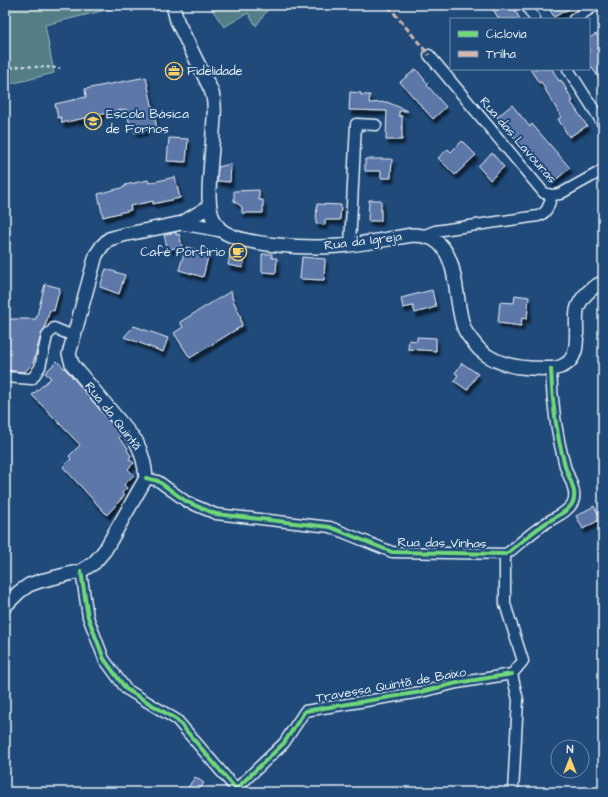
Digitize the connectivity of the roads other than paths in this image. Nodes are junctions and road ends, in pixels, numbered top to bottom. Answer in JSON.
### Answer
{"nodes":[{"id":1,"x":172,"y":5,"type":"edge"},
{"id":2,"x":526,"y":5,"type":"edge"},
{"id":3,"x":596,"y":5,"type":"edge"},
{"id":4,"x":534,"y":18,"type":"edge"},
{"id":5,"x":576,"y":18,"type":"edge"},
{"id":6,"x":429,"y":55,"type":"dead end"},
{"id":7,"x":569,"y":70,"type":"edge"},
{"id":8,"x":603,"y":124,"type":"edge"},
{"id":9,"x":376,"y":125,"type":"dead end"},
{"id":10,"x":603,"y":170,"type":"edge"},
{"id":11,"x":552,"y":195,"type":"junction"},
{"id":12,"x":210,"y":206,"type":"junction"},
{"id":13,"x":182,"y":223,"type":"junction"},
{"id":14,"x":221,"y":230,"type":"junction"},
{"id":15,"x":422,"y":236,"type":"junction"},
{"id":16,"x":350,"y":245,"type":"junction"},
{"id":17,"x":603,"y":283,"type":"edge"},
{"id":18,"x":74,"y":336,"type":"junction"},
{"id":19,"x":551,"y":369,"type":"junction"},
{"id":20,"x":5,"y":377,"type":"edge"},
{"id":21,"x":146,"y":478,"type":"junction"},
{"id":22,"x":505,"y":554,"type":"junction"},
{"id":23,"x":81,"y":571,"type":"junction"},
{"id":24,"x":5,"y":606,"type":"edge"},
{"id":25,"x":512,"y":674,"type":"junction"},
{"id":26,"x":236,"y":791,"type":"edge"},
{"id":27,"x":513,"y":792,"type":"edge"}],
"edges":[{"from":1,"to":12,"type":"main road"},
{"from":2,"to":4,"type":"street"},
{"from":3,"to":5,"type":"street"},
{"from":6,"to":11,"type":"street","name":"Rua das Lavouras"},
{"from":7,"to":8,"type":"street"},
{"from":9,"to":16,"type":"street"},
{"from":10,"to":11,"type":"street","name":"Rua das Lavouras"},
{"from":11,"to":15,"type":"street"},
{"from":12,"to":13,"type":"main road","name":"Rua da Quintã"},
{"from":12,"to":14,"type":"main road"},
{"from":13,"to":14,"type":"main road","name":"Rua da Quintã"},
{"from":13,"to":18,"type":"main road","name":"Rua da Quintã"},
{"from":14,"to":16,"type":"main road","name":"Rua da Igreja"},
{"from":15,"to":16,"type":"main road","name":"Rua da Igreja"},
{"from":15,"to":19,"type":"main road","name":"Rua da Igreja"},
{"from":17,"to":19,"type":"main road","name":"Rua da Igreja"},
{"from":18,"to":20,"type":"street"},
{"from":18,"to":21,"type":"main road","name":"Rua da Quintã"},
{"from":19,"to":22,"type":"street","name":"Rua das Vinhas"},
{"from":21,"to":22,"type":"street","name":"Rua das Vinhas"},
{"from":21,"to":23,"type":"main road"},
{"from":22,"to":25,"type":"street"},
{"from":23,"to":24,"type":"main road"},
{"from":23,"to":26,"type":"street"},
{"from":25,"to":26,"type":"street","name":"Travessa Quintã de Baixo"},
{"from":25,"to":27,"type":"street"}]}
